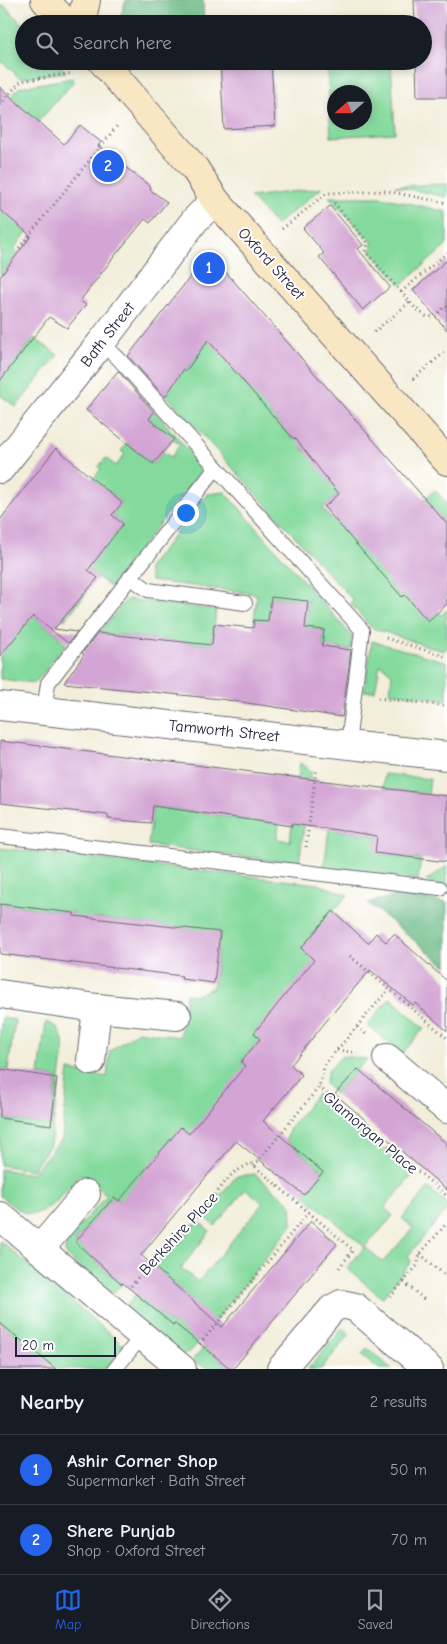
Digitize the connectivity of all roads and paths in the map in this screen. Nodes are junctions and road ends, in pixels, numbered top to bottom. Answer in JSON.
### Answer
{"nodes":[{"id":1,"x":45,"y":0,"type":"edge"},
{"id":2,"x":86,"y":0,"type":"edge"},
{"id":3,"x":59,"y":15,"type":"edge"},
{"id":4,"x":83,"y":15,"type":"edge"},
{"id":5,"x":110,"y":70,"type":"edge"},
{"id":6,"x":73,"y":73,"type":"dead end"},
{"id":7,"x":3,"y":100,"type":"dead end"},
{"id":8,"x":119,"y":124,"type":"dead end"},
{"id":9,"x":215,"y":200,"type":"junction"},
{"id":10,"x":334,"y":203,"type":"dead end"},
{"id":11,"x":447,"y":204,"type":"edge"},
{"id":12,"x":19,"y":248,"type":"dead end"},
{"id":13,"x":259,"y":249,"type":"junction"},
{"id":14,"x":447,"y":253,"type":"edge"},
{"id":15,"x":401,"y":292,"type":"junction"},
{"id":16,"x":410,"y":302,"type":"junction"},
{"id":17,"x":447,"y":307,"type":"edge"},
{"id":18,"x":373,"y":332,"type":"dead end"},
{"id":19,"x":101,"y":343,"type":"junction"},
{"id":20,"x":447,"y":350,"type":"edge"},
{"id":21,"x":407,"y":385,"type":"dead end"},
{"id":22,"x":447,"y":461,"type":"edge"},
{"id":23,"x":216,"y":468,"type":"junction"},
{"id":24,"x":0,"y":469,"type":"edge"},
{"id":25,"x":130,"y":577,"type":"junction"},
{"id":26,"x":245,"y":603,"type":"dead end"},
{"id":27,"x":362,"y":630,"type":"junction"},
{"id":28,"x":447,"y":657,"type":"edge"},
{"id":29,"x":354,"y":696,"type":"junction"},
{"id":30,"x":0,"y":706,"type":"edge"},
{"id":31,"x":447,"y":706,"type":"edge"},
{"id":32,"x":44,"y":710,"type":"junction"},
{"id":33,"x":348,"y":744,"type":"junction"},
{"id":34,"x":447,"y":756,"type":"edge"},
{"id":35,"x":314,"y":784,"type":"dead end"},
{"id":36,"x":0,"y":836,"type":"edge"},
{"id":37,"x":306,"y":849,"type":"dead end"},
{"id":38,"x":440,"y":888,"type":"dead end"},
{"id":39,"x":350,"y":956,"type":"dead end"},
{"id":40,"x":388,"y":990,"type":"junction"},
{"id":41,"x":0,"y":994,"type":"edge"},
{"id":42,"x":97,"y":1008,"type":"junction"},
{"id":43,"x":177,"y":1016,"type":"dead end"},
{"id":44,"x":447,"y":1038,"type":"edge"},
{"id":45,"x":387,"y":1058,"type":"dead end"},
{"id":46,"x":91,"y":1061,"type":"dead end"},
{"id":47,"x":319,"y":1087,"type":"junction"},
{"id":48,"x":447,"y":1110,"type":"edge"},
{"id":49,"x":254,"y":1166,"type":"junction"},
{"id":50,"x":86,"y":1194,"type":"dead end"},
{"id":51,"x":447,"y":1196,"type":"edge"},
{"id":52,"x":309,"y":1212,"type":"junction"},
{"id":53,"x":0,"y":1216,"type":"edge"},
{"id":54,"x":447,"y":1222,"type":"edge"},
{"id":55,"x":442,"y":1228,"type":"junction"},
{"id":56,"x":447,"y":1232,"type":"edge"},
{"id":57,"x":40,"y":1249,"type":"junction"},
{"id":58,"x":420,"y":1254,"type":"junction"},
{"id":59,"x":339,"y":1268,"type":"dead end"},
{"id":60,"x":447,"y":1277,"type":"edge"},
{"id":61,"x":404,"y":1282,"type":"junction"},
{"id":62,"x":389,"y":1300,"type":"dead end"},
{"id":63,"x":426,"y":1302,"type":"dead end"},
{"id":64,"x":111,"y":1309,"type":"junction"},
{"id":65,"x":142,"y":1336,"type":"junction"},
{"id":66,"x":115,"y":1369,"type":"edge"},
{"id":67,"x":181,"y":1369,"type":"edge"},
{"id":68,"x":281,"y":1369,"type":"edge"},
{"id":69,"x":429,"y":1369,"type":"edge"}],
"edges":[{"from":1,"to":3,"type":"main road"},
{"from":2,"to":4,"type":"main road"},
{"from":5,"to":9,"type":"main road","name":"Oxford Street"},
{"from":6,"to":7,"type":"path"},
{"from":8,"to":12,"type":"path"},
{"from":9,"to":13,"type":"main road","name":"Oxford Street"},
{"from":9,"to":19,"type":"street","name":"Bath Street"},
{"from":10,"to":15,"type":"path"},
{"from":11,"to":13,"type":"path"},
{"from":13,"to":22,"type":"main road","name":"Oxford Street"},
{"from":14,"to":15,"type":"path"},
{"from":15,"to":16,"type":"path"},
{"from":16,"to":17,"type":"path"},
{"from":16,"to":18,"type":"path"},
{"from":19,"to":23,"type":"lane"},
{"from":19,"to":24,"type":"street","name":"Bath Street"},
{"from":20,"to":21,"type":"path"},
{"from":23,"to":25,"type":"lane"},
{"from":23,"to":27,"type":"lane"},
{"from":25,"to":26,"type":"lane"},
{"from":25,"to":32,"type":"lane"},
{"from":27,"to":28,"type":"path"},
{"from":27,"to":29,"type":"lane"},
{"from":29,"to":31,"type":"path"},
{"from":29,"to":33,"type":"lane"},
{"from":30,"to":32,"type":"street","name":"Tamworth Street"},
{"from":32,"to":33,"type":"street","name":"Tamworth Street"},
{"from":33,"to":34,"type":"street","name":"Tamworth Street"},
{"from":35,"to":37,"type":"path"},
{"from":36,"to":38,"type":"lane"},
{"from":39,"to":40,"type":"path"},
{"from":40,"to":44,"type":"path"},
{"from":40,"to":47,"type":"path","name":"Glamorgan Place"},
{"from":41,"to":42,"type":"street"},
{"from":42,"to":43,"type":"street"},
{"from":42,"to":46,"type":"street"},
{"from":45,"to":48,"type":"street"},
{"from":47,"to":49,"type":"path","name":"Glamorgan Place"},
{"from":47,"to":51,"type":"path","name":"Glamorgan Place"},
{"from":49,"to":52,"type":"path"},
{"from":49,"to":64,"type":"path","name":"Berkshire Place"},
{"from":50,"to":57,"type":"street"},
{"from":52,"to":59,"type":"path"},
{"from":52,"to":67,"type":"path"},
{"from":53,"to":57,"type":"street"},
{"from":54,"to":55,"type":"path"},
{"from":55,"to":56,"type":"path"},
{"from":55,"to":58,"type":"path"},
{"from":57,"to":64,"type":"street"},
{"from":58,"to":60,"type":"path"},
{"from":58,"to":61,"type":"path"},
{"from":61,"to":62,"type":"path"},
{"from":61,"to":63,"type":"path"},
{"from":64,"to":65,"type":"street"},
{"from":65,"to":66,"type":"lane"},
{"from":65,"to":67,"type":"street"},
{"from":68,"to":69,"type":"street"}]}
